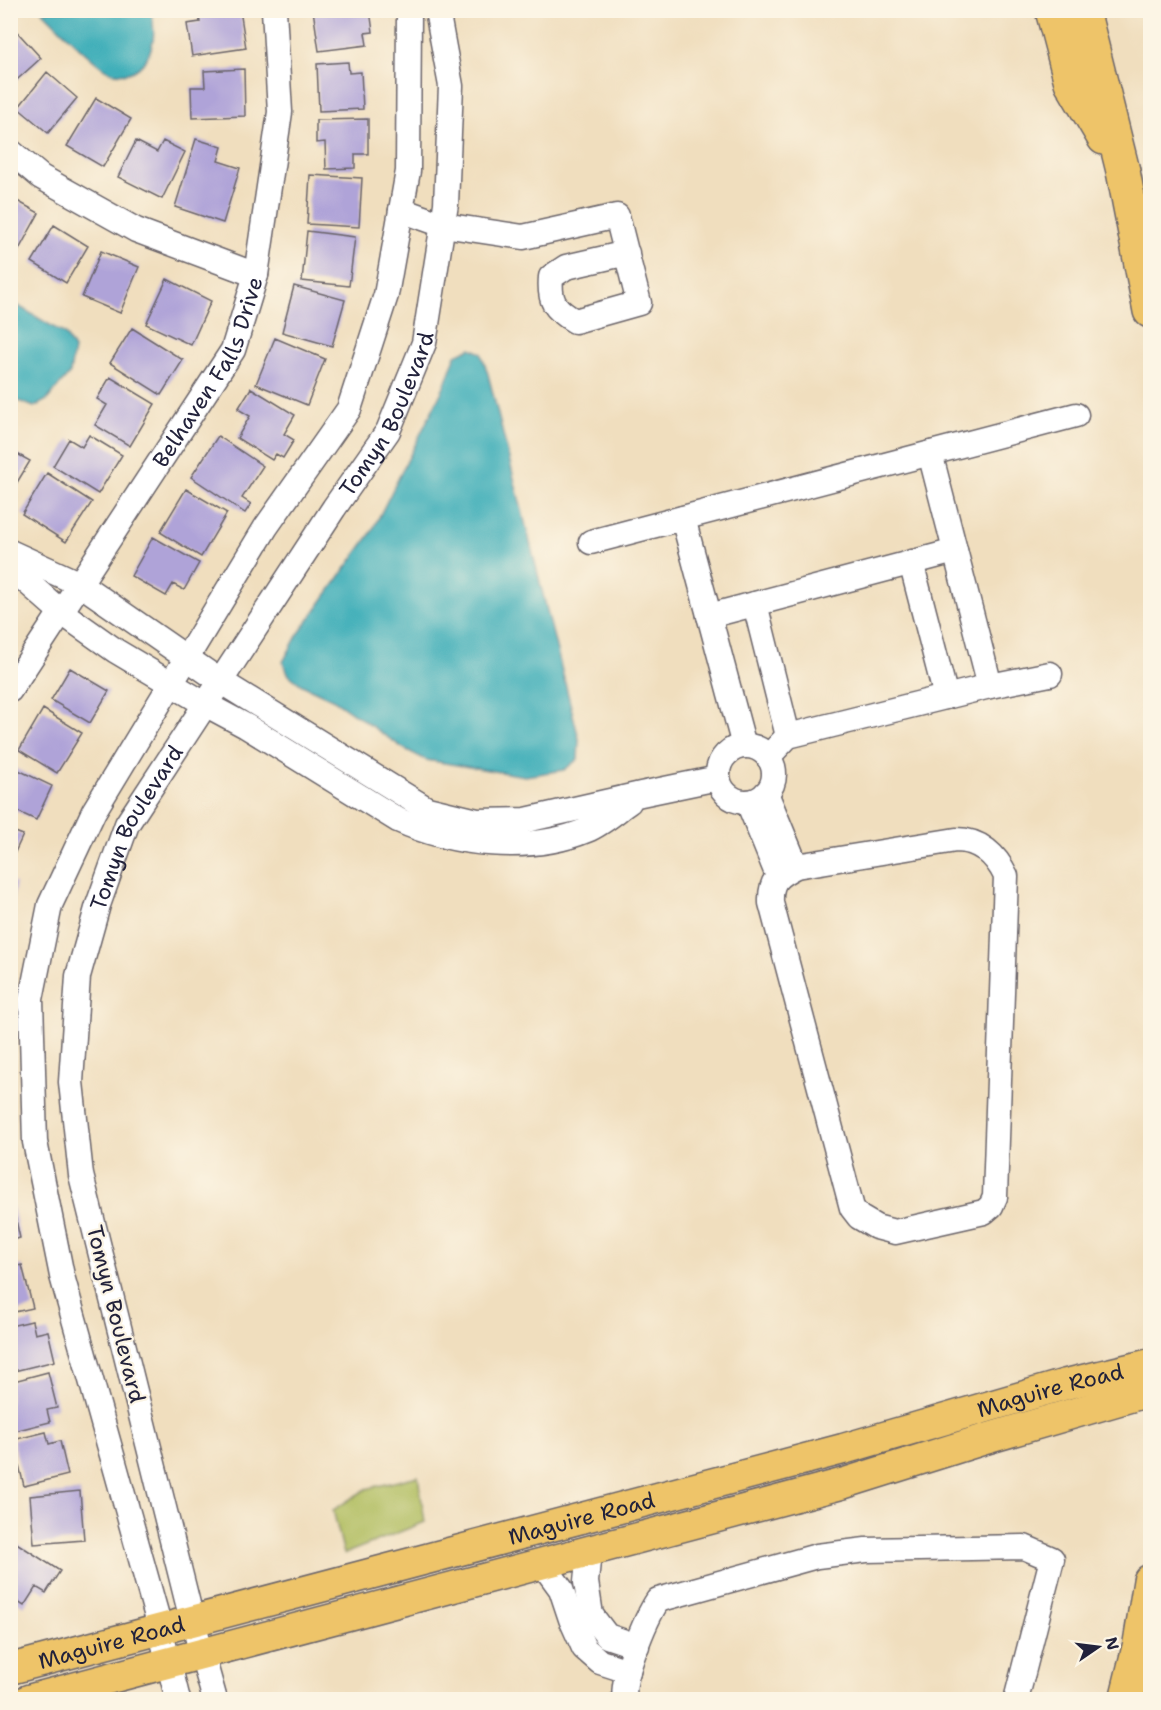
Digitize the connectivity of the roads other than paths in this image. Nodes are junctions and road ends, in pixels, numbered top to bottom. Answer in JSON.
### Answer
{"nodes":[{"id":1,"x":274,"y":10,"type":"edge"},
{"id":2,"x":409,"y":10,"type":"edge"},
{"id":3,"x":437,"y":10,"type":"edge"},
{"id":4,"x":1052,"y":10,"type":"edge"},
{"id":5,"x":1083,"y":10,"type":"edge"},
{"id":6,"x":10,"y":151,"type":"edge"},
{"id":7,"x":1123,"y":171,"type":"junction"},
{"id":8,"x":401,"y":210,"type":"junction"},
{"id":9,"x":443,"y":225,"type":"junction"},
{"id":10,"x":627,"y":253,"type":"dead end"},
{"id":11,"x":256,"y":275,"type":"junction"},
{"id":12,"x":1150,"y":311,"type":"edge"},
{"id":13,"x":1076,"y":415,"type":"dead end"},
{"id":14,"x":930,"y":453,"type":"junction"},
{"id":15,"x":683,"y":518,"type":"junction"},
{"id":16,"x":591,"y":542,"type":"dead end"},
{"id":17,"x":955,"y":551,"type":"junction"},
{"id":18,"x":10,"y":552,"type":"edge"},
{"id":19,"x":911,"y":562,"type":"junction"},
{"id":20,"x":10,"y":567,"type":"edge"},
{"id":21,"x":80,"y":584,"type":"junction"},
{"id":22,"x":754,"y":604,"type":"junction"},
{"id":23,"x":61,"y":612,"type":"junction"},
{"id":24,"x":709,"y":616,"type":"junction"},
{"id":25,"x":136,"y":623,"type":"junction"},
{"id":26,"x":116,"y":651,"type":"junction"},
{"id":27,"x":187,"y":658,"type":"junction"},
{"id":28,"x":1050,"y":674,"type":"dead end"},
{"id":29,"x":220,"y":681,"type":"junction"},
{"id":30,"x":171,"y":684,"type":"junction"},
{"id":31,"x":990,"y":687,"type":"junction"},
{"id":32,"x":10,"y":690,"type":"edge"},
{"id":33,"x":946,"y":698,"type":"junction"},
{"id":34,"x":205,"y":704,"type":"junction"},
{"id":35,"x":788,"y":736,"type":"junction"},
{"id":36,"x":744,"y":746,"type":"junction"},
{"id":37,"x":768,"y":757,"type":"junction"},
{"id":38,"x":718,"y":778,"type":"junction"},
{"id":39,"x":757,"y":798,"type":"junction"},
{"id":40,"x":422,"y":819,"type":"junction"},
{"id":41,"x":787,"y":871,"type":"junction"},
{"id":42,"x":1143,"y":1379,"type":"edge"},
{"id":43,"x":589,"y":1551,"type":"junction"},
{"id":44,"x":542,"y":1563,"type":"junction"},
{"id":45,"x":1150,"y":1581,"type":"edge"},
{"id":46,"x":193,"y":1621,"type":"junction"},
{"id":47,"x":600,"y":1627,"type":"junction"},
{"id":48,"x":160,"y":1629,"type":"junction"},
{"id":49,"x":582,"y":1644,"type":"junction"},
{"id":50,"x":637,"y":1646,"type":"junction"},
{"id":51,"x":203,"y":1653,"type":"junction"},
{"id":52,"x":168,"y":1662,"type":"junction"},
{"id":53,"x":10,"y":1669,"type":"edge"},
{"id":54,"x":628,"y":1671,"type":"junction"},
{"id":55,"x":28,"y":1700,"type":"edge"},
{"id":56,"x":178,"y":1700,"type":"edge"},
{"id":57,"x":215,"y":1700,"type":"edge"},
{"id":58,"x":625,"y":1700,"type":"edge"},
{"id":59,"x":1016,"y":1700,"type":"edge"},
{"id":60,"x":1126,"y":1700,"type":"edge"}],
"edges":[{"from":1,"to":11,"type":"street","name":"Belhaven Falls Drive"},
{"from":2,"to":8,"type":"street","name":"Tomyn Boulevard"},
{"from":3,"to":9,"type":"street","name":"Tomyn Boulevard"},
{"from":4,"to":7,"type":"highway"},
{"from":5,"to":7,"type":"highway"},
{"from":6,"to":11,"type":"street"},
{"from":7,"to":12,"type":"highway"},
{"from":8,"to":9,"type":"street"},
{"from":8,"to":27,"type":"street","name":"Tomyn Boulevard"},
{"from":9,"to":10,"type":"street"},
{"from":9,"to":29,"type":"street","name":"Tomyn Boulevard"},
{"from":11,"to":21,"type":"street","name":"Belhaven Falls Drive"},
{"from":13,"to":14,"type":"street"},
{"from":14,"to":15,"type":"street"},
{"from":14,"to":17,"type":"street"},
{"from":15,"to":16,"type":"street"},
{"from":15,"to":24,"type":"street"},
{"from":17,"to":19,"type":"street"},
{"from":17,"to":31,"type":"street"},
{"from":18,"to":21,"type":"street"},
{"from":19,"to":22,"type":"street"},
{"from":19,"to":33,"type":"street"},
{"from":20,"to":23,"type":"street"},
{"from":21,"to":23,"type":"street","name":"Belhaven Falls Drive"},
{"from":21,"to":25,"type":"street"},
{"from":22,"to":24,"type":"street"},
{"from":22,"to":35,"type":"street"},
{"from":23,"to":26,"type":"street"},
{"from":23,"to":32,"type":"street","name":"Belhaven Falls Drive"},
{"from":24,"to":36,"type":"street"},
{"from":25,"to":26,"type":"street"},
{"from":25,"to":27,"type":"street"},
{"from":26,"to":30,"type":"street"},
{"from":27,"to":29,"type":"street"},
{"from":27,"to":30,"type":"street","name":"Tomyn Boulevard"},
{"from":28,"to":31,"type":"street"},
{"from":29,"to":34,"type":"street","name":"Tomyn Boulevard"},
{"from":29,"to":40,"type":"street"},
{"from":30,"to":34,"type":"street"},
{"from":30,"to":48,"type":"street","name":"Tomyn Boulevard"},
{"from":31,"to":33,"type":"street"},
{"from":33,"to":35,"type":"street"},
{"from":34,"to":40,"type":"street"},
{"from":34,"to":46,"type":"street","name":"Tomyn Boulevard"},
{"from":35,"to":37,"type":"street"},
{"from":36,"to":37,"type":"street"},
{"from":36,"to":38,"type":"street"},
{"from":37,"to":39,"type":"street"},
{"from":38,"to":39,"type":"street"},
{"from":38,"to":40,"type":"street"},
{"from":39,"to":41,"type":"street"},
{"from":41,"to":41,"type":"street"},
{"from":42,"to":43,"type":"main road","name":"Maguire Road"},
{"from":42,"to":46,"type":"main road","name":"Maguire Road"},
{"from":43,"to":44,"type":"main road","name":"Maguire Road"},
{"from":43,"to":47,"type":"street"},
{"from":44,"to":49,"type":"street"},
{"from":44,"to":51,"type":"main road","name":"Maguire Road"},
{"from":45,"to":60,"type":"highway"},
{"from":46,"to":48,"type":"main road","name":"Maguire Road"},
{"from":46,"to":51,"type":"street","name":"Tomyn Boulevard"},
{"from":47,"to":49,"type":"street"},
{"from":47,"to":50,"type":"street"},
{"from":48,"to":52,"type":"street","name":"Tomyn Boulevard"},
{"from":48,"to":53,"type":"main road","name":"Maguire Road"},
{"from":49,"to":54,"type":"street"},
{"from":50,"to":54,"type":"street"},
{"from":50,"to":59,"type":"street"},
{"from":51,"to":52,"type":"main road","name":"Maguire Road"},
{"from":51,"to":57,"type":"street","name":"Tomyn Boulevard"},
{"from":52,"to":55,"type":"main road","name":"Maguire Road"},
{"from":52,"to":56,"type":"street","name":"Tomyn Boulevard"},
{"from":54,"to":58,"type":"street"}]}
